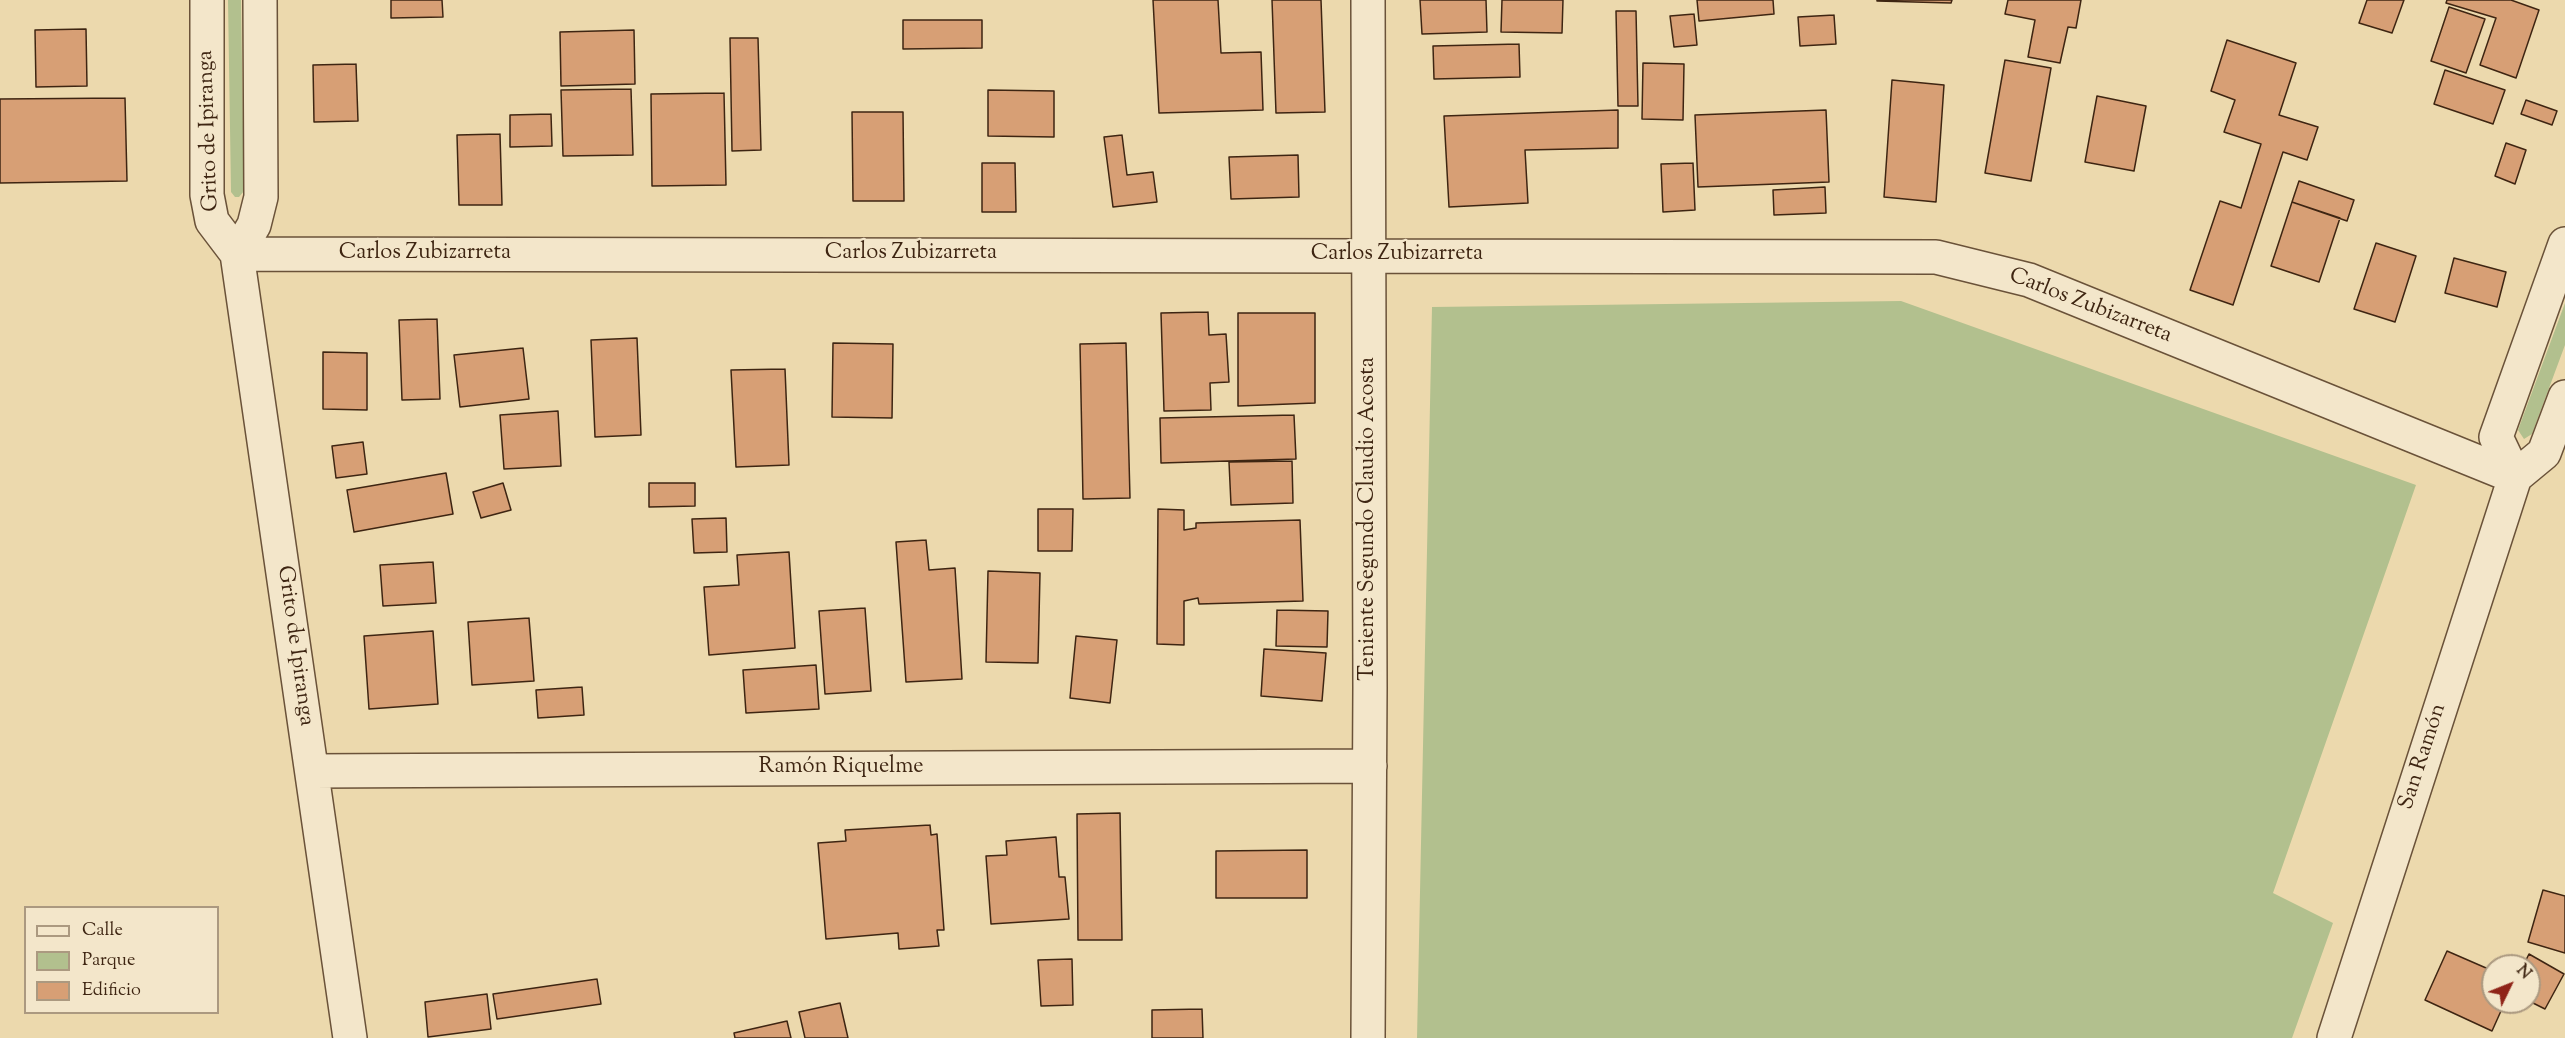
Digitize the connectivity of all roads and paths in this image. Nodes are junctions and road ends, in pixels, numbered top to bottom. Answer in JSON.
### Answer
{"nodes":[{"id":1,"x":207,"y":0,"type":"edge"},
{"id":2,"x":260,"y":0,"type":"edge"},
{"id":3,"x":1368,"y":0,"type":"edge"},
{"id":4,"x":2565,"y":244,"type":"edge"},
{"id":5,"x":237,"y":254,"type":"junction"},
{"id":6,"x":1368,"y":254,"type":"junction"},
{"id":7,"x":2565,"y":397,"type":"edge"},
{"id":8,"x":2515,"y":477,"type":"junction"},
{"id":9,"x":1370,"y":766,"type":"junction"},
{"id":10,"x":312,"y":771,"type":"junction"},
{"id":11,"x":350,"y":1038,"type":"edge"},
{"id":12,"x":1368,"y":1038,"type":"edge"},
{"id":13,"x":2334,"y":1038,"type":"edge"}],
"edges":[{"from":1,"to":5,"type":"street","name":"Grito de Ipiranga"},
{"from":2,"to":5,"type":"street","name":"Grito de Ipiranga"},
{"from":3,"to":6,"type":"street","name":"Teniente Segundo Claudio Acosta"},
{"from":4,"to":8,"type":"street"},
{"from":5,"to":6,"type":"street","name":"Carlos Zubizarreta"},
{"from":5,"to":10,"type":"street","name":"Grito de Ipiranga"},
{"from":6,"to":8,"type":"street","name":"Carlos Zubizarreta"},
{"from":6,"to":9,"type":"street","name":"Teniente Segundo Claudio Acosta"},
{"from":7,"to":8,"type":"street"},
{"from":8,"to":13,"type":"street","name":"San Ramón"},
{"from":9,"to":10,"type":"street","name":"Ramón Riquelme"},
{"from":9,"to":12,"type":"street","name":"Teniente Segundo Claudio Acosta"},
{"from":10,"to":11,"type":"street","name":"Grito de Ipiranga"}]}
